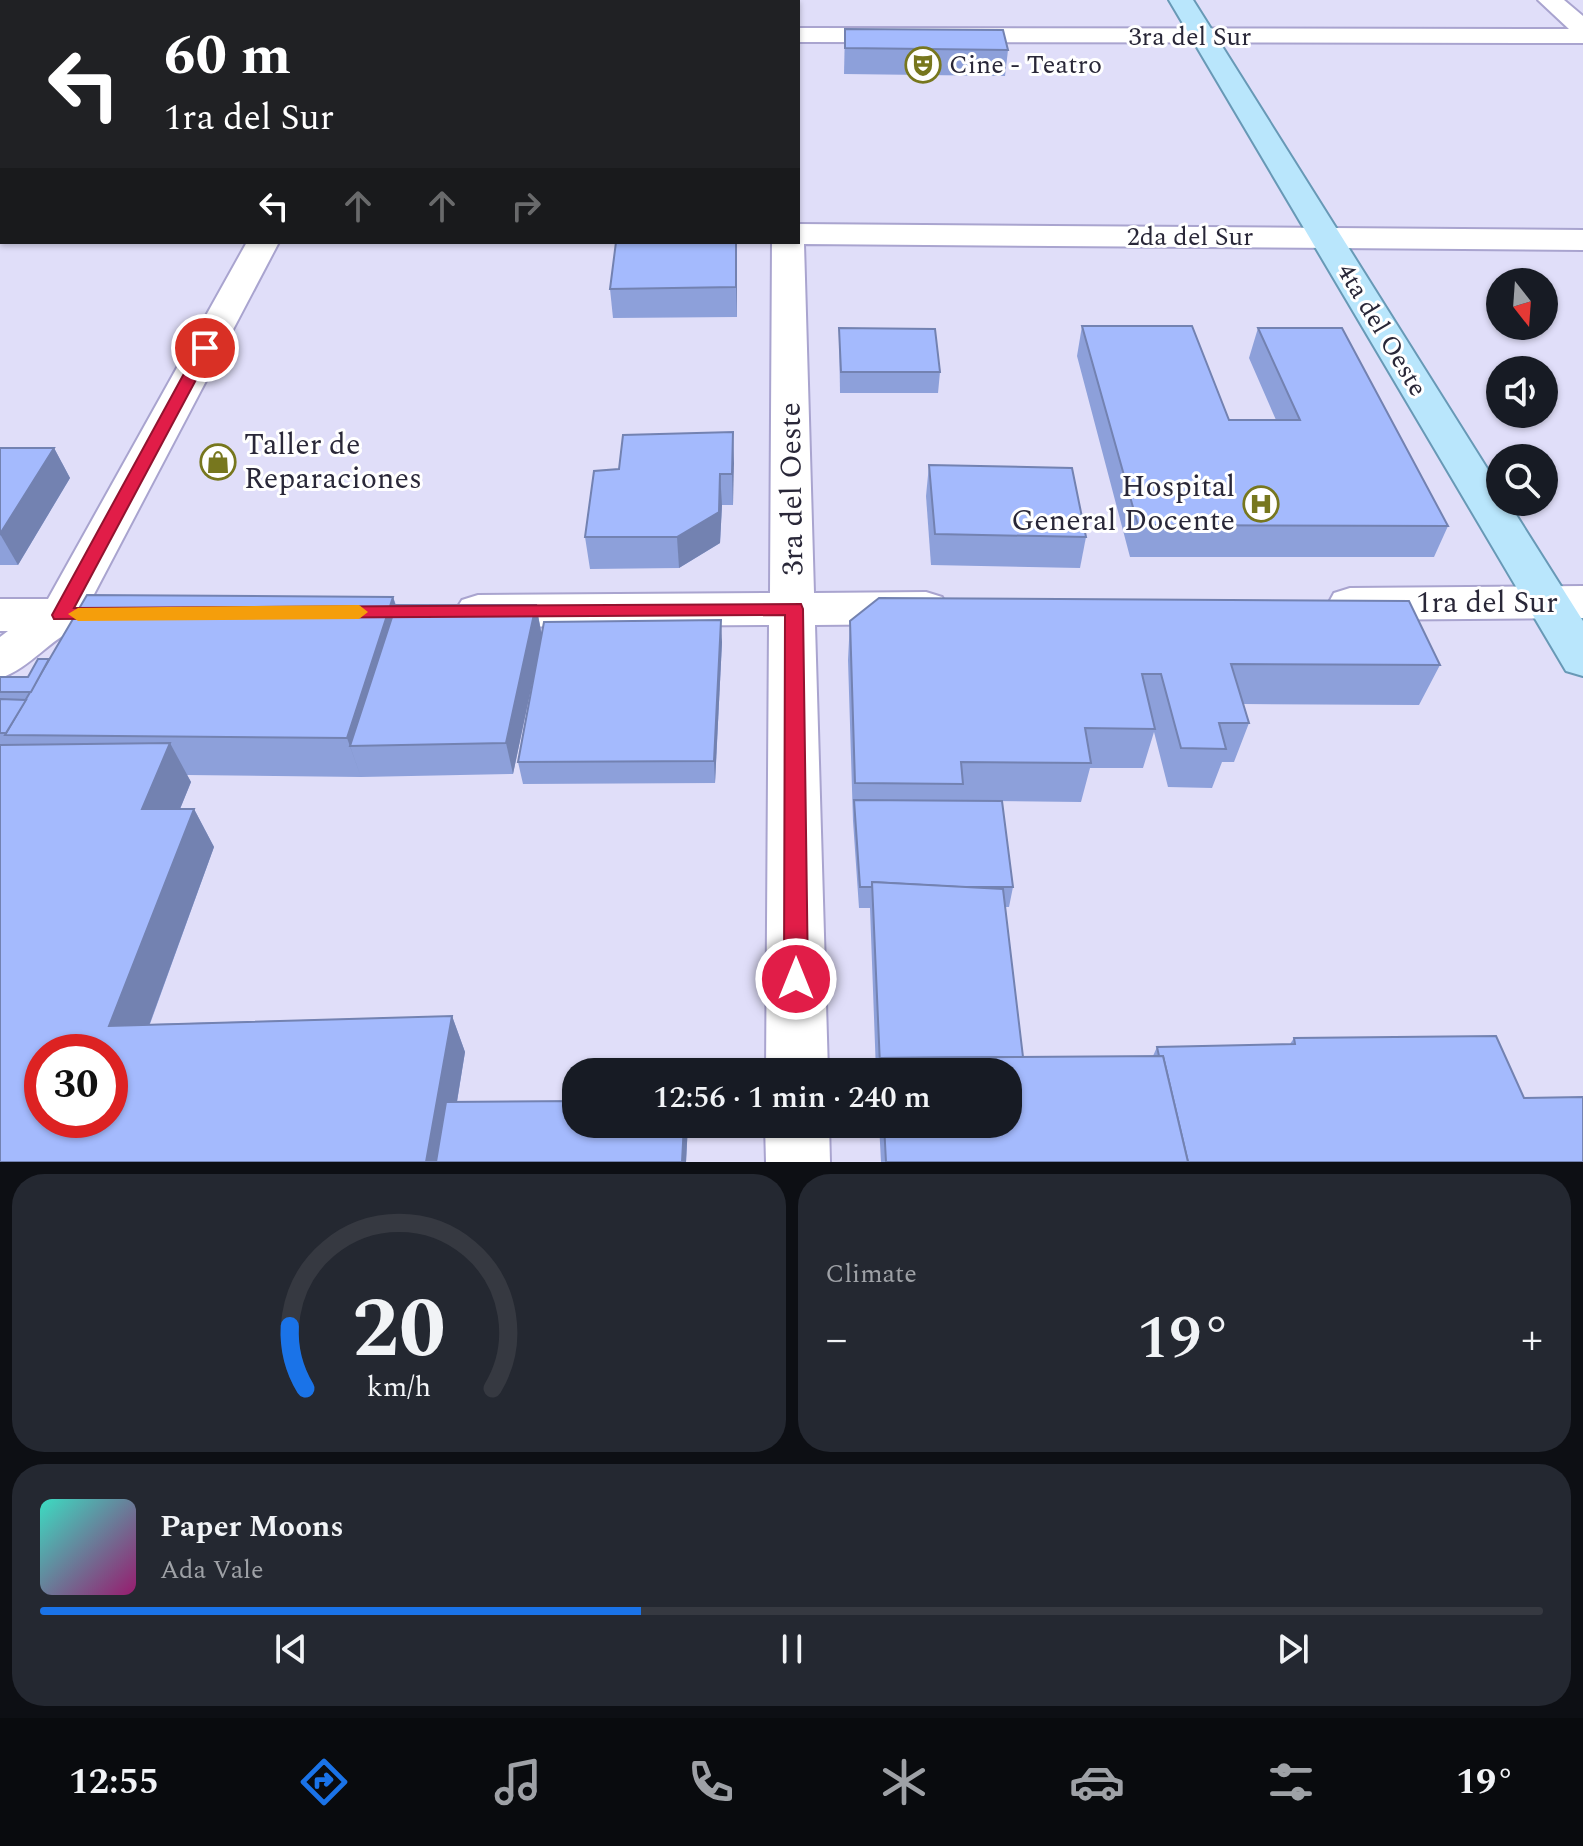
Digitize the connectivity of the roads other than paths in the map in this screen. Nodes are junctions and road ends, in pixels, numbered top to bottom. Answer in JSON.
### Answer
{"nodes":[{"id":1,"x":1181,"y":0,"type":"edge"},
{"id":2,"x":1550,"y":0,"type":"edge"},
{"id":3,"x":1583,"y":28,"type":"edge"},
{"id":4,"x":800,"y":35,"type":"edge"},
{"id":5,"x":1583,"y":36,"type":"edge"},
{"id":6,"x":1204,"y":38,"type":"junction"},
{"id":7,"x":800,"y":234,"type":"edge"},
{"id":8,"x":1327,"y":238,"type":"junction"},
{"id":9,"x":1583,"y":240,"type":"edge"},
{"id":10,"x":262,"y":244,"type":"edge"},
{"id":11,"x":788,"y":244,"type":"edge"},
{"id":12,"x":1566,"y":602,"type":"edge"},
{"id":13,"x":1317,"y":604,"type":"edge"},
{"id":14,"x":968,"y":607,"type":"edge"},
{"id":15,"x":794,"y":609,"type":"junction"},
{"id":16,"x":443,"y":612,"type":"edge"},
{"id":17,"x":173,"y":614,"type":"edge"},
{"id":18,"x":0,"y":615,"type":"edge"},
{"id":19,"x":61,"y":615,"type":"junction"},
{"id":20,"x":1583,"y":659,"type":"edge"},
{"id":21,"x":0,"y":661,"type":"edge"},
{"id":22,"x":797,"y":1058,"type":"edge"},
{"id":23,"x":797,"y":1138,"type":"edge"},
{"id":24,"x":798,"y":1162,"type":"edge"}],
"edges":[{"from":1,"to":6,"type":"main road","name":"4ta del Oeste"},
{"from":2,"to":3,"type":"street"},
{"from":4,"to":6,"type":"street","name":"3ra del Sur"},
{"from":5,"to":6,"type":"street","name":"3ra del Sur"},
{"from":6,"to":8,"type":"main road","name":"4ta del Oeste"},
{"from":7,"to":8,"type":"street","name":"2da del Sur"},
{"from":8,"to":9,"type":"street","name":"2da del Sur"},
{"from":8,"to":12,"type":"main road","name":"4ta del Oeste"},
{"from":10,"to":19,"type":"street"},
{"from":11,"to":15,"type":"street","name":"3ra del Oeste"},
{"from":12,"to":13,"type":"street","name":"1ra del Sur"},
{"from":12,"to":20,"type":"main road","name":"4ta del Oeste"},
{"from":14,"to":15,"type":"street"},
{"from":15,"to":16,"type":"street"},
{"from":15,"to":22,"type":"street","name":"3ra del Oeste"},
{"from":17,"to":19,"type":"street"},
{"from":18,"to":19,"type":"street"},
{"from":19,"to":21,"type":"street"},
{"from":23,"to":24,"type":"street"}]}
